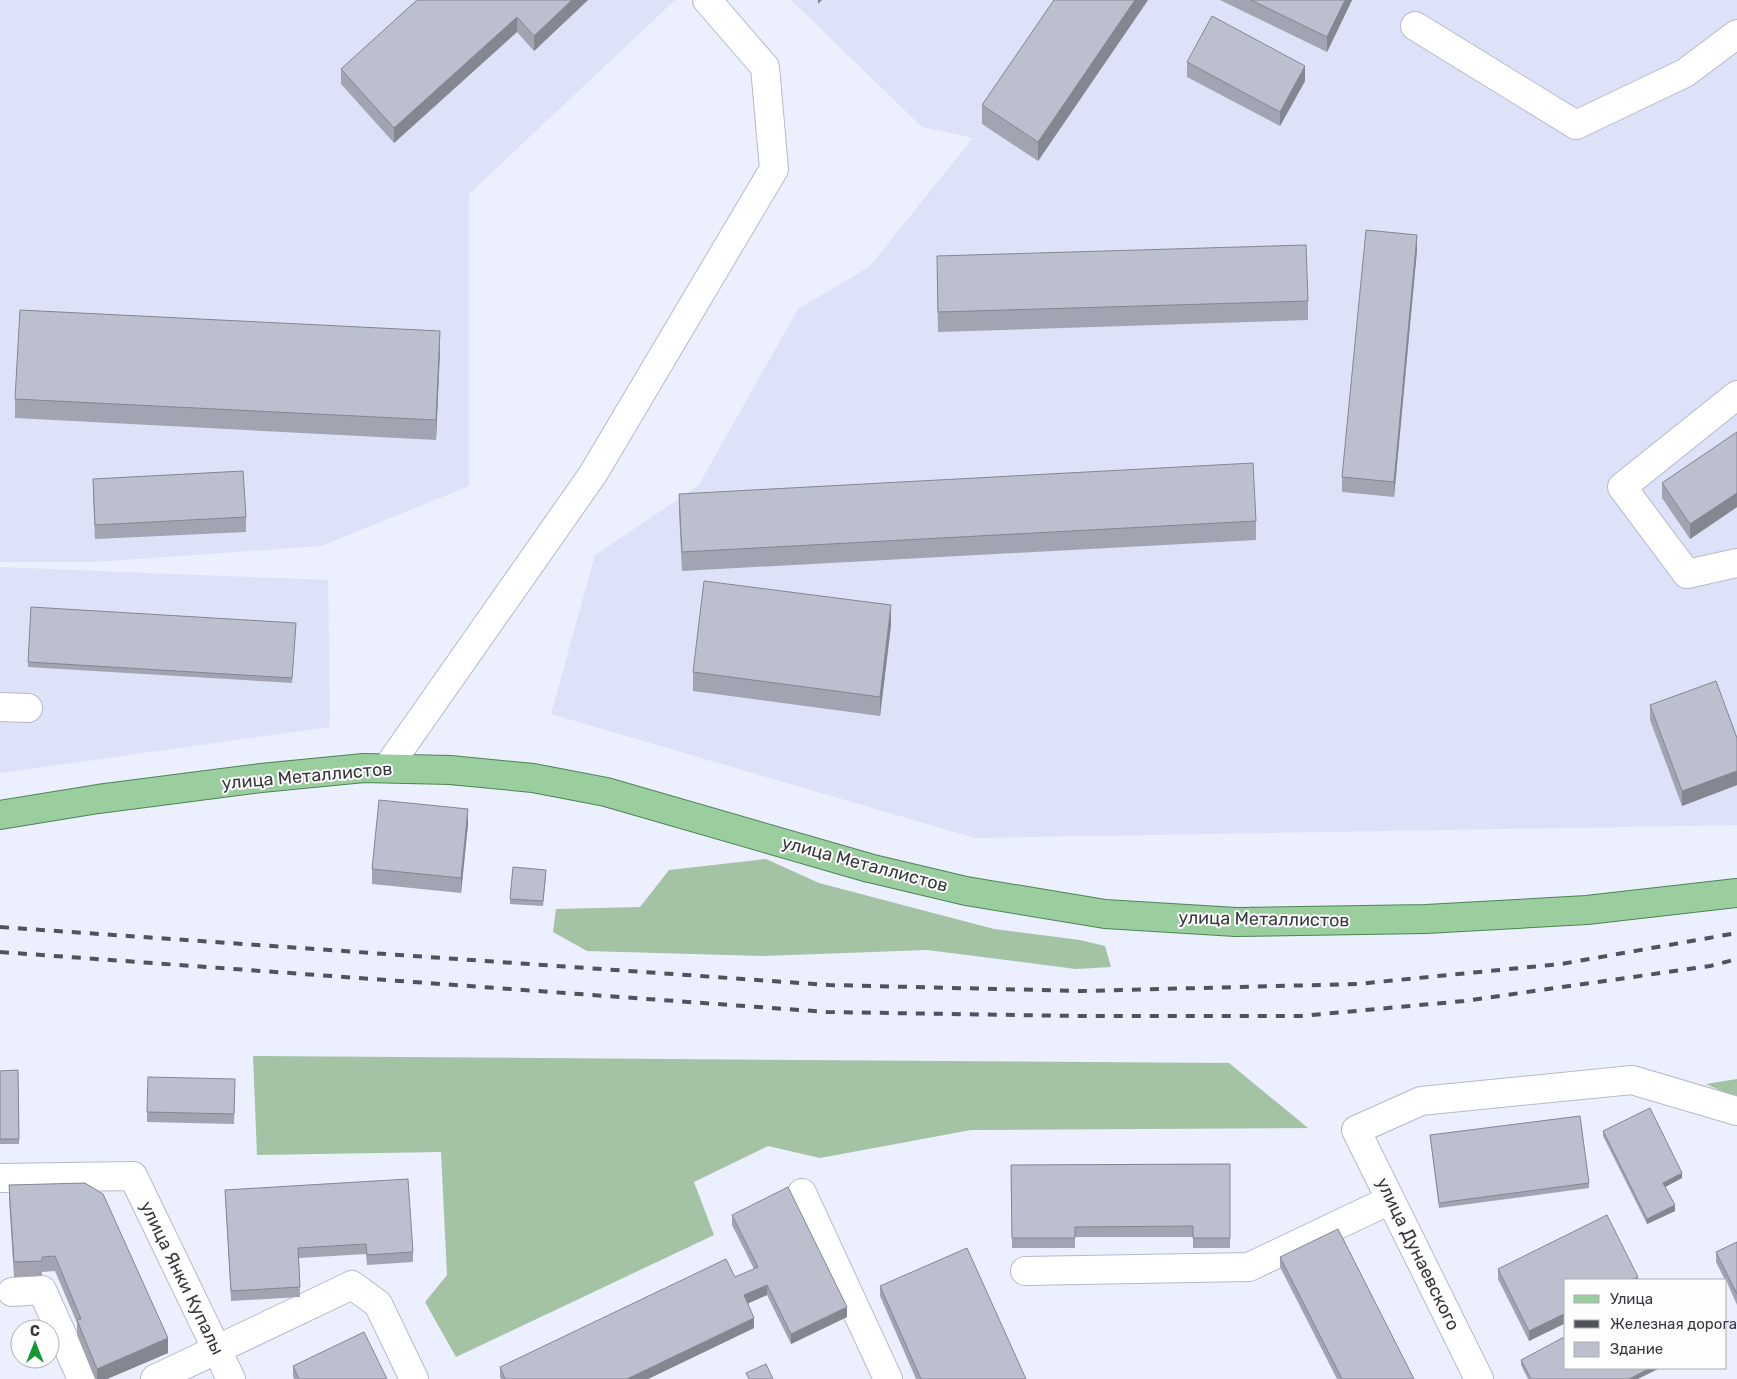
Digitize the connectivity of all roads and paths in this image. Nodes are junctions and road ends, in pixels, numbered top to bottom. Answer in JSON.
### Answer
{"nodes":[{"id":1,"x":707,"y":0,"type":"edge"},
{"id":2,"x":1415,"y":26,"type":"dead end"},
{"id":3,"x":1737,"y":34,"type":"edge"},
{"id":4,"x":1737,"y":395,"type":"edge"},
{"id":5,"x":1737,"y":563,"type":"edge"},
{"id":6,"x":0,"y":708,"type":"edge"},
{"id":7,"x":28,"y":708,"type":"dead end"},
{"id":8,"x":387,"y":768,"type":"junction"},
{"id":9,"x":0,"y":815,"type":"edge"},
{"id":10,"x":1737,"y":893,"type":"edge"},
{"id":11,"x":1737,"y":1111,"type":"edge"},
{"id":12,"x":0,"y":1178,"type":"edge"},
{"id":13,"x":802,"y":1193,"type":"dead end"},
{"id":14,"x":1390,"y":1200,"type":"junction"},
{"id":15,"x":1025,"y":1271,"type":"dead end"},
{"id":16,"x":12,"y":1292,"type":"dead end"},
{"id":17,"x":216,"y":1349,"type":"junction"},
{"id":18,"x":82,"y":1379,"type":"edge"},
{"id":19,"x":155,"y":1379,"type":"edge"},
{"id":20,"x":231,"y":1379,"type":"edge"},
{"id":21,"x":414,"y":1379,"type":"edge"},
{"id":22,"x":888,"y":1379,"type":"edge"},
{"id":23,"x":1480,"y":1379,"type":"edge"}],
"edges":[{"from":1,"to":8,"type":"street"},
{"from":2,"to":3,"type":"street"},
{"from":4,"to":5,"type":"street"},
{"from":6,"to":7,"type":"street"},
{"from":8,"to":9,"type":"main road","name":"улица Металлистов"},
{"from":8,"to":10,"type":"main road","name":"улица Металлистов"},
{"from":11,"to":14,"type":"street","name":"улица Дунаевского"},
{"from":12,"to":17,"type":"street","name":"улица Янки Купалы"},
{"from":13,"to":22,"type":"street"},
{"from":14,"to":15,"type":"street"},
{"from":14,"to":23,"type":"street","name":"улица Дунаевского"},
{"from":16,"to":18,"type":"street"},
{"from":17,"to":19,"type":"street"},
{"from":17,"to":20,"type":"street","name":"улица Янки Купалы"},
{"from":17,"to":21,"type":"street"}]}
